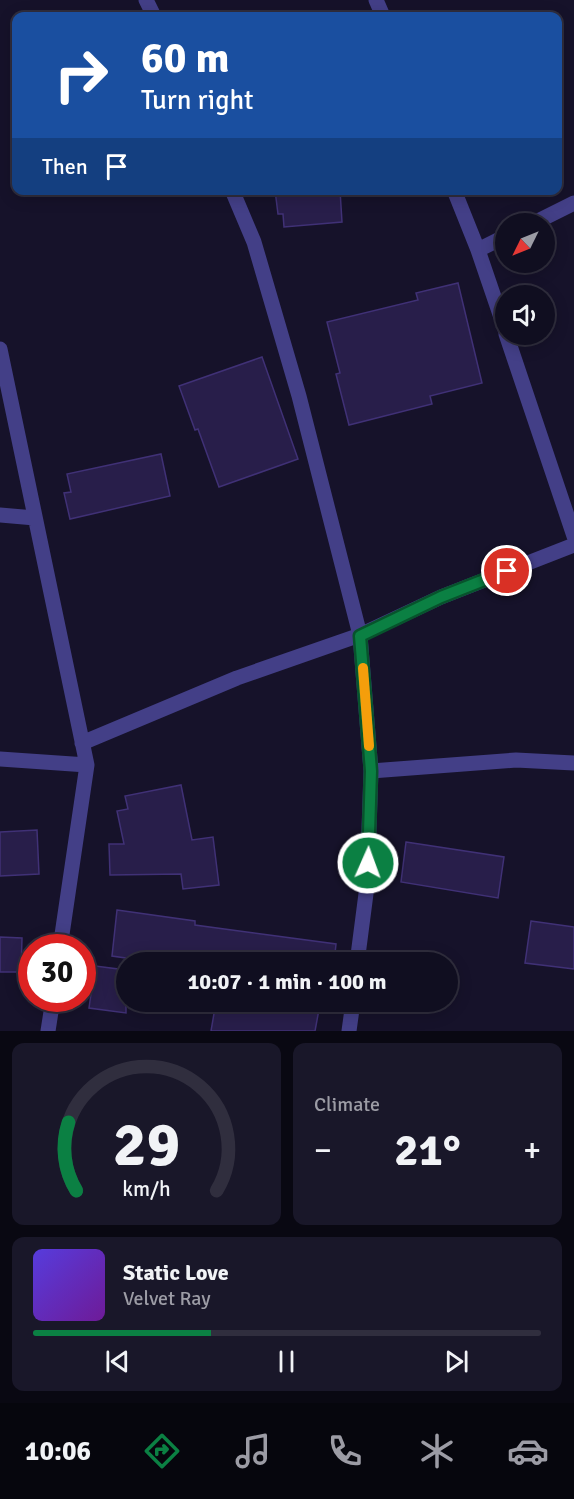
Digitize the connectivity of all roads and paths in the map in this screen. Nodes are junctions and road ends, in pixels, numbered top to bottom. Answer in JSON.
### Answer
{"nodes":[{"id":1,"x":234,"y":195,"type":"edge"},
{"id":2,"x":456,"y":195,"type":"edge"},
{"id":3,"x":574,"y":203,"type":"edge"},
{"id":4,"x":554,"y":213,"type":"edge"},
{"id":5,"x":495,"y":242,"type":"edge"},
{"id":6,"x":478,"y":250,"type":"junction"},
{"id":7,"x":495,"y":300,"type":"edge"},
{"id":8,"x":510,"y":345,"type":"edge"},
{"id":9,"x":0,"y":349,"type":"edge"},
{"id":10,"x":0,"y":516,"type":"edge"},
{"id":11,"x":35,"y":518,"type":"junction"},
{"id":12,"x":574,"y":536,"type":"edge"},
{"id":13,"x":574,"y":545,"type":"edge"},
{"id":14,"x":360,"y":636,"type":"junction"},
{"id":15,"x":82,"y":743,"type":"junction"},
{"id":16,"x":0,"y":759,"type":"edge"},
{"id":17,"x":574,"y":763,"type":"edge"},
{"id":18,"x":87,"y":765,"type":"junction"},
{"id":19,"x":371,"y":771,"type":"junction"},
{"id":20,"x":62,"y":934,"type":"edge"},
{"id":21,"x":358,"y":952,"type":"edge"},
{"id":22,"x":51,"y":1012,"type":"edge"},
{"id":23,"x":352,"y":1012,"type":"edge"},
{"id":24,"x":48,"y":1031,"type":"edge"},
{"id":25,"x":349,"y":1031,"type":"edge"}],
"edges":[{"from":1,"to":14,"type":"street"},
{"from":2,"to":6,"type":"street"},
{"from":3,"to":4,"type":"street"},
{"from":5,"to":6,"type":"street"},
{"from":6,"to":7,"type":"street"},
{"from":8,"to":12,"type":"street"},
{"from":9,"to":11,"type":"street"},
{"from":10,"to":11,"type":"street"},
{"from":11,"to":15,"type":"street"},
{"from":13,"to":14,"type":"street"},
{"from":14,"to":15,"type":"street"},
{"from":14,"to":19,"type":"street"},
{"from":15,"to":18,"type":"street"},
{"from":16,"to":18,"type":"street"},
{"from":17,"to":19,"type":"street"},
{"from":18,"to":20,"type":"street"},
{"from":19,"to":21,"type":"street"},
{"from":22,"to":24,"type":"street"},
{"from":23,"to":25,"type":"street"}]}
